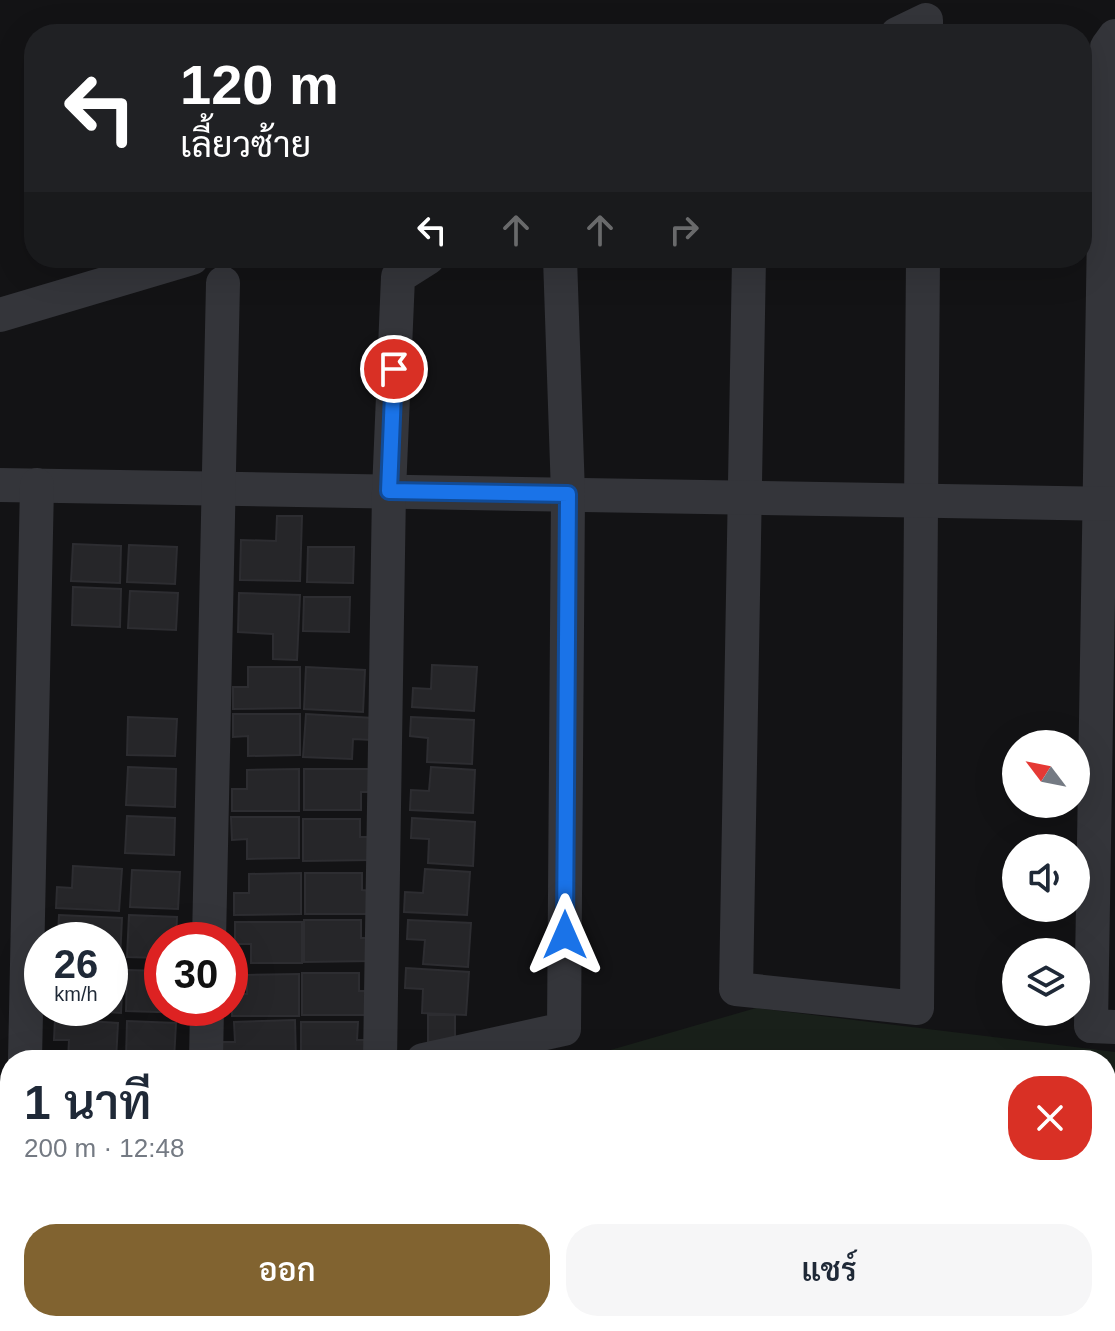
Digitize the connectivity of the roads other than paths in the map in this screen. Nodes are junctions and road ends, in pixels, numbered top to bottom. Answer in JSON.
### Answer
{"nodes":[{"id":1,"x":1115,"y":36,"type":"edge"},
{"id":2,"x":158,"y":268,"type":"edge"},
{"id":3,"x":412,"y":268,"type":"edge"},
{"id":4,"x":560,"y":268,"type":"edge"},
{"id":5,"x":749,"y":268,"type":"edge"},
{"id":6,"x":923,"y":268,"type":"edge"},
{"id":7,"x":223,"y":283,"type":"dead end"},
{"id":8,"x":0,"y":315,"type":"edge"},
{"id":9,"x":0,"y":485,"type":"edge"},
{"id":10,"x":37,"y":485,"type":"junction"},
{"id":11,"x":217,"y":488,"type":"junction"},
{"id":12,"x":389,"y":491,"type":"junction"},
{"id":13,"x":568,"y":494,"type":"junction"},
{"id":14,"x":746,"y":497,"type":"junction"},
{"id":15,"x":920,"y":500,"type":"junction"},
{"id":16,"x":1106,"y":504,"type":"edge"},
{"id":17,"x":209,"y":922,"type":"edge"},
{"id":18,"x":207,"y":1026,"type":"edge"},
{"id":19,"x":1115,"y":1027,"type":"edge"},
{"id":20,"x":25,"y":1050,"type":"edge"},
{"id":21,"x":206,"y":1050,"type":"edge"},
{"id":22,"x":380,"y":1050,"type":"edge"},
{"id":23,"x":468,"y":1050,"type":"edge"}],
"edges":[{"from":1,"to":16,"type":"street"},
{"from":2,"to":8,"type":"street"},
{"from":3,"to":12,"type":"street"},
{"from":4,"to":13,"type":"street"},
{"from":5,"to":14,"type":"street"},
{"from":6,"to":15,"type":"street"},
{"from":7,"to":11,"type":"street"},
{"from":9,"to":10,"type":"street"},
{"from":10,"to":11,"type":"street"},
{"from":10,"to":20,"type":"street"},
{"from":11,"to":12,"type":"street"},
{"from":11,"to":17,"type":"street"},
{"from":12,"to":13,"type":"street"},
{"from":12,"to":22,"type":"street"},
{"from":13,"to":14,"type":"street"},
{"from":13,"to":23,"type":"street"},
{"from":14,"to":15,"type":"street"},
{"from":14,"to":15,"type":"street"},
{"from":15,"to":16,"type":"street"},
{"from":16,"to":19,"type":"street"},
{"from":18,"to":21,"type":"street"}]}
